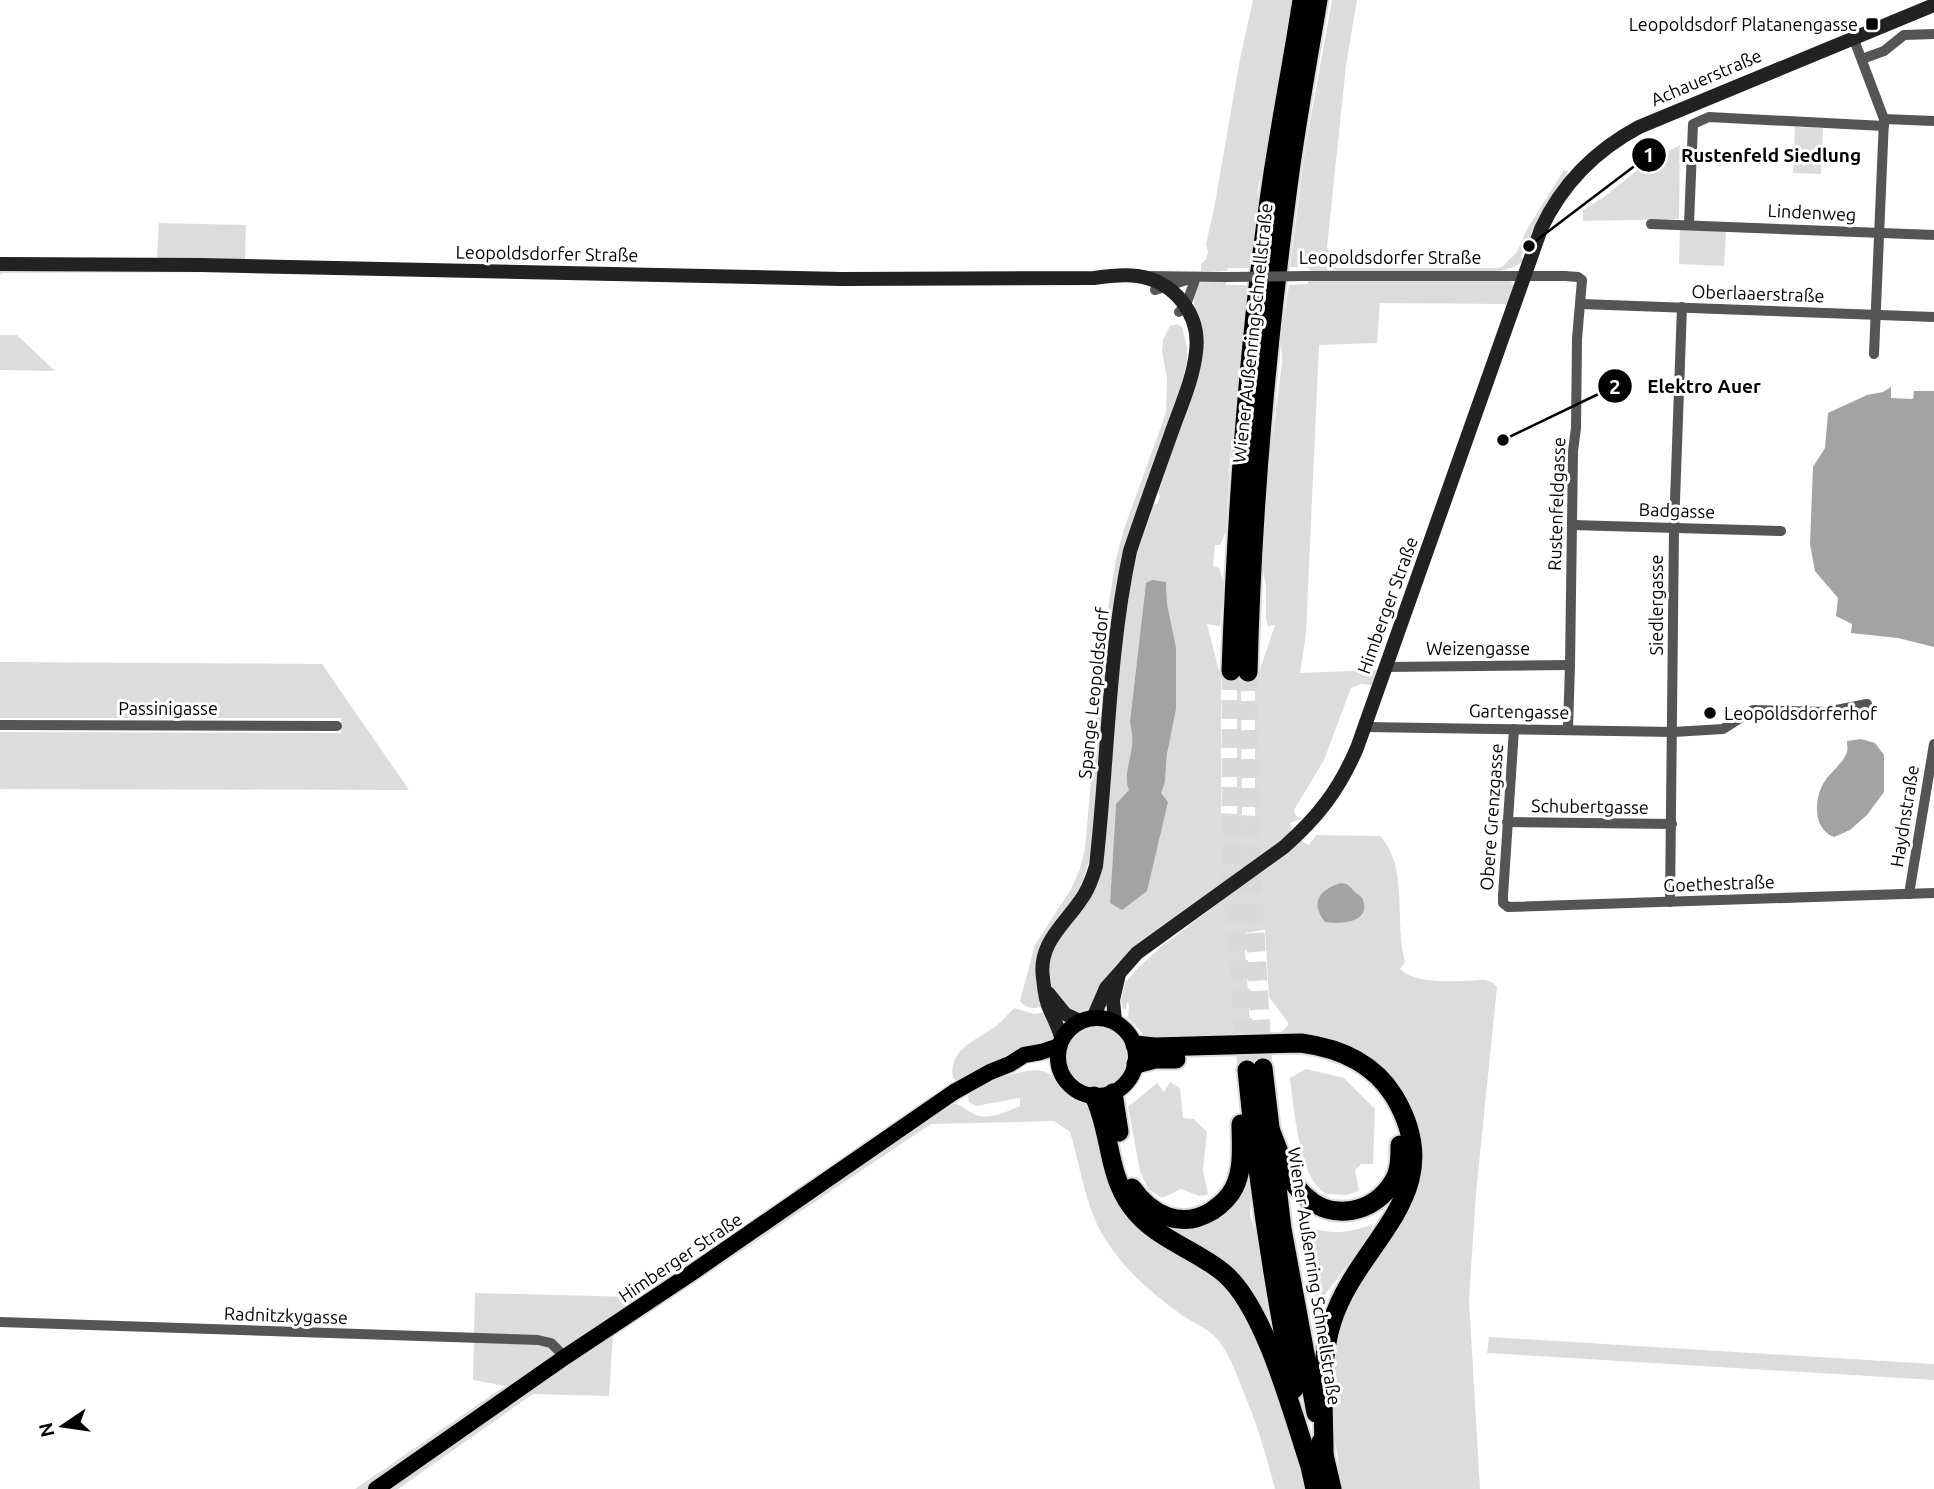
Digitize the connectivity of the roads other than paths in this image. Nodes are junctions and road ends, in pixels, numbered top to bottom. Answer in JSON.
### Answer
{"nodes":[{"id":1,"x":1302,"y":0,"type":"edge"},
{"id":2,"x":1318,"y":0,"type":"edge"},
{"id":3,"x":1934,"y":5,"type":"edge"},
{"id":4,"x":1934,"y":34,"type":"edge"},
{"id":5,"x":1853,"y":37,"type":"junction"},
{"id":6,"x":1862,"y":59,"type":"junction"},
{"id":7,"x":1934,"y":121,"type":"edge"},
{"id":8,"x":1884,"y":122,"type":"junction"},
{"id":9,"x":1581,"y":171,"type":"joint"},
{"id":10,"x":1651,"y":224,"type":"dead end"},
{"id":11,"x":1689,"y":224,"type":"junction"},
{"id":12,"x":1880,"y":233,"type":"junction"},
{"id":13,"x":1934,"y":235,"type":"edge"},
{"id":14,"x":0,"y":264,"type":"edge"},
{"id":15,"x":1140,"y":276,"type":"junction"},
{"id":16,"x":1525,"y":276,"type":"junction"},
{"id":17,"x":1196,"y":277,"type":"junction"},
{"id":18,"x":1094,"y":278,"type":"junction"},
{"id":19,"x":1582,"y":280,"type":"joint"},
{"id":20,"x":1160,"y":288,"type":"junction"},
{"id":21,"x":1581,"y":304,"type":"junction"},
{"id":22,"x":1682,"y":307,"type":"junction"},
{"id":23,"x":1182,"y":309,"type":"junction"},
{"id":24,"x":1877,"y":315,"type":"junction"},
{"id":25,"x":1934,"y":317,"type":"edge"},
{"id":26,"x":1874,"y":354,"type":"dead end"},
{"id":27,"x":1572,"y":525,"type":"junction"},
{"id":28,"x":1674,"y":528,"type":"junction"},
{"id":29,"x":1781,"y":531,"type":"dead end"},
{"id":30,"x":1570,"y":665,"type":"junction"},
{"id":31,"x":1386,"y":667,"type":"junction"},
{"id":32,"x":1867,"y":704,"type":"dead end"},
{"id":33,"x":0,"y":725,"type":"edge"},
{"id":34,"x":337,"y":726,"type":"dead end"},
{"id":35,"x":1365,"y":727,"type":"junction"},
{"id":36,"x":1514,"y":729,"type":"junction"},
{"id":37,"x":1568,"y":729,"type":"junction"},
{"id":38,"x":1674,"y":732,"type":"junction"},
{"id":39,"x":1934,"y":744,"type":"edge"},
{"id":40,"x":1507,"y":822,"type":"junction"},
{"id":41,"x":1672,"y":824,"type":"junction"},
{"id":42,"x":1909,"y":894,"type":"junction"},
{"id":43,"x":1934,"y":894,"type":"edge"},
{"id":44,"x":1670,"y":902,"type":"junction"},
{"id":45,"x":1505,"y":906,"type":"joint"},
{"id":46,"x":1120,"y":973,"type":"junction"},
{"id":47,"x":1046,"y":990,"type":"junction"},
{"id":48,"x":1086,"y":1019,"type":"junction"},
{"id":49,"x":1115,"y":1021,"type":"junction"},
{"id":50,"x":1061,"y":1043,"type":"junction"},
{"id":51,"x":1135,"y":1054,"type":"junction"},
{"id":52,"x":1010,"y":1064,"type":"junction"},
{"id":53,"x":1060,"y":1068,"type":"junction"},
{"id":54,"x":1253,"y":1074,"type":"junction"},
{"id":55,"x":1104,"y":1094,"type":"junction"},
{"id":56,"x":1270,"y":1129,"type":"junction"},
{"id":57,"x":0,"y":1322,"type":"edge"},
{"id":58,"x":565,"y":1357,"type":"junction"},
{"id":59,"x":1317,"y":1459,"type":"junction"},
{"id":60,"x":376,"y":1489,"type":"edge"},
{"id":61,"x":1315,"y":1489,"type":"edge"},
{"id":62,"x":1332,"y":1489,"type":"edge"}],
"edges":[{"from":1,"to":2,"type":"highway","name":"Wiener Außenring Schnellstraße"},
{"from":3,"to":5,"type":"main road","name":"Achauerstraße"},
{"from":4,"to":6,"type":"street"},
{"from":5,"to":6,"type":"street"},
{"from":5,"to":9,"type":"main road","name":"Achauerstraße"},
{"from":6,"to":8,"type":"street"},
{"from":7,"to":8,"type":"street"},
{"from":8,"to":11,"type":"street"},
{"from":8,"to":12,"type":"street"},
{"from":9,"to":16,"type":"main road","name":"Himberger Straße"},
{"from":10,"to":11,"type":"street","name":"Lindenweg"},
{"from":11,"to":12,"type":"street","name":"Lindenweg"},
{"from":12,"to":13,"type":"street","name":"Lindenweg"},
{"from":12,"to":24,"type":"street"},
{"from":14,"to":18,"type":"main road","name":"Leopoldsdorfer Straße"},
{"from":15,"to":17,"type":"street","name":"Leopoldsdorfer Straße"},
{"from":15,"to":18,"type":"main road","name":"Leopoldsdorfer Straße"},
{"from":15,"to":20,"type":"main road","name":"Leopoldsdorfer Straße"},
{"from":16,"to":17,"type":"street","name":"Leopoldsdorfer Straße","bridge":true},
{"from":16,"to":19,"type":"street","name":"Leopoldsdorfer Straße"},
{"from":16,"to":31,"type":"main road","name":"Himberger Straße"},
{"from":17,"to":20,"type":"street","name":"Leopoldsdorfer Straße"},
{"from":17,"to":23,"type":"street"},
{"from":18,"to":20,"type":"main road","name":"Leopoldsdorfer Straße"},
{"from":19,"to":21,"type":"street","name":"Rustenfeldgasse"},
{"from":20,"to":23,"type":"main road","name":"Spange Leopoldsdorf"},
{"from":21,"to":22,"type":"street","name":"Oberlaaerstraße"},
{"from":21,"to":27,"type":"street","name":"Rustenfeldgasse"},
{"from":22,"to":24,"type":"street","name":"Oberlaaerstraße"},
{"from":22,"to":28,"type":"street","name":"Siedlergasse"},
{"from":23,"to":47,"type":"main road","name":"Spange Leopoldsdorf"},
{"from":24,"to":25,"type":"street","name":"Oberlaaerstraße"},
{"from":24,"to":26,"type":"street"},
{"from":27,"to":28,"type":"street","name":"Badgasse"},
{"from":27,"to":30,"type":"street","name":"Rustenfeldgasse"},
{"from":28,"to":29,"type":"street","name":"Badgasse"},
{"from":28,"to":38,"type":"street","name":"Siedlergasse"},
{"from":30,"to":31,"type":"street","name":"Weizengasse"},
{"from":30,"to":37,"type":"street","name":"Rustenfeldgasse"},
{"from":31,"to":35,"type":"main road","name":"Himberger Straße"},
{"from":32,"to":38,"type":"street","name":"Gartengasse"},
{"from":33,"to":34,"type":"street","name":"Passinigasse"},
{"from":35,"to":36,"type":"street","name":"Gartengasse"},
{"from":35,"to":46,"type":"main road","name":"Himberger Straße"},
{"from":36,"to":37,"type":"street","name":"Gartengasse"},
{"from":36,"to":40,"type":"street","name":"Obere Grenzgasse"},
{"from":37,"to":38,"type":"street","name":"Gartengasse"},
{"from":38,"to":41,"type":"street","name":"Siedlergasse"},
{"from":39,"to":42,"type":"street","name":"Haydnstraße"},
{"from":40,"to":41,"type":"street","name":"Schubertgasse"},
{"from":40,"to":45,"type":"street","name":"Obere Grenzgasse"},
{"from":41,"to":44,"type":"street","name":"Siedlergasse"},
{"from":42,"to":43,"type":"street","name":"Goethestraße"},
{"from":42,"to":44,"type":"street","name":"Goethestraße"},
{"from":44,"to":45,"type":"street","name":"Goethestraße"},
{"from":46,"to":48,"type":"main road","name":"Himberger Straße"},
{"from":46,"to":49,"type":"main road"},
{"from":47,"to":48,"type":"main road"},
{"from":47,"to":50,"type":"main road","name":"Spange Leopoldsdorf"},
{"from":48,"to":49,"type":"main road"},
{"from":48,"to":50,"type":"main road"},
{"from":49,"to":51,"type":"main road"},
{"from":50,"to":52,"type":"main road","name":"Himberger Straße"},
{"from":50,"to":53,"type":"main road"},
{"from":51,"to":55,"type":"main road"},
{"from":51,"to":56,"type":"highway"},
{"from":51,"to":59,"type":"highway"},
{"from":52,"to":53,"type":"main road","name":"Himberger Straße"},
{"from":52,"to":58,"type":"main road","name":"Himberger Straße"},
{"from":53,"to":55,"type":"main road"},
{"from":54,"to":55,"type":"highway"},
{"from":54,"to":56,"type":"highway","name":"Wiener Außenring Schnellstraße"},
{"from":54,"to":59,"type":"highway","name":"Wiener Außenring Schnellstraße"},
{"from":55,"to":59,"type":"highway"},
{"from":56,"to":59,"type":"highway","name":"Wiener Außenring Schnellstraße"},
{"from":57,"to":58,"type":"street","name":"Radnitzkygasse"},
{"from":58,"to":60,"type":"main road","name":"Himberger Straße"},
{"from":59,"to":61,"type":"highway","name":"Wiener Außenring Schnellstraße"},
{"from":59,"to":62,"type":"highway","name":"Wiener Außenring Schnellstraße"}]}
